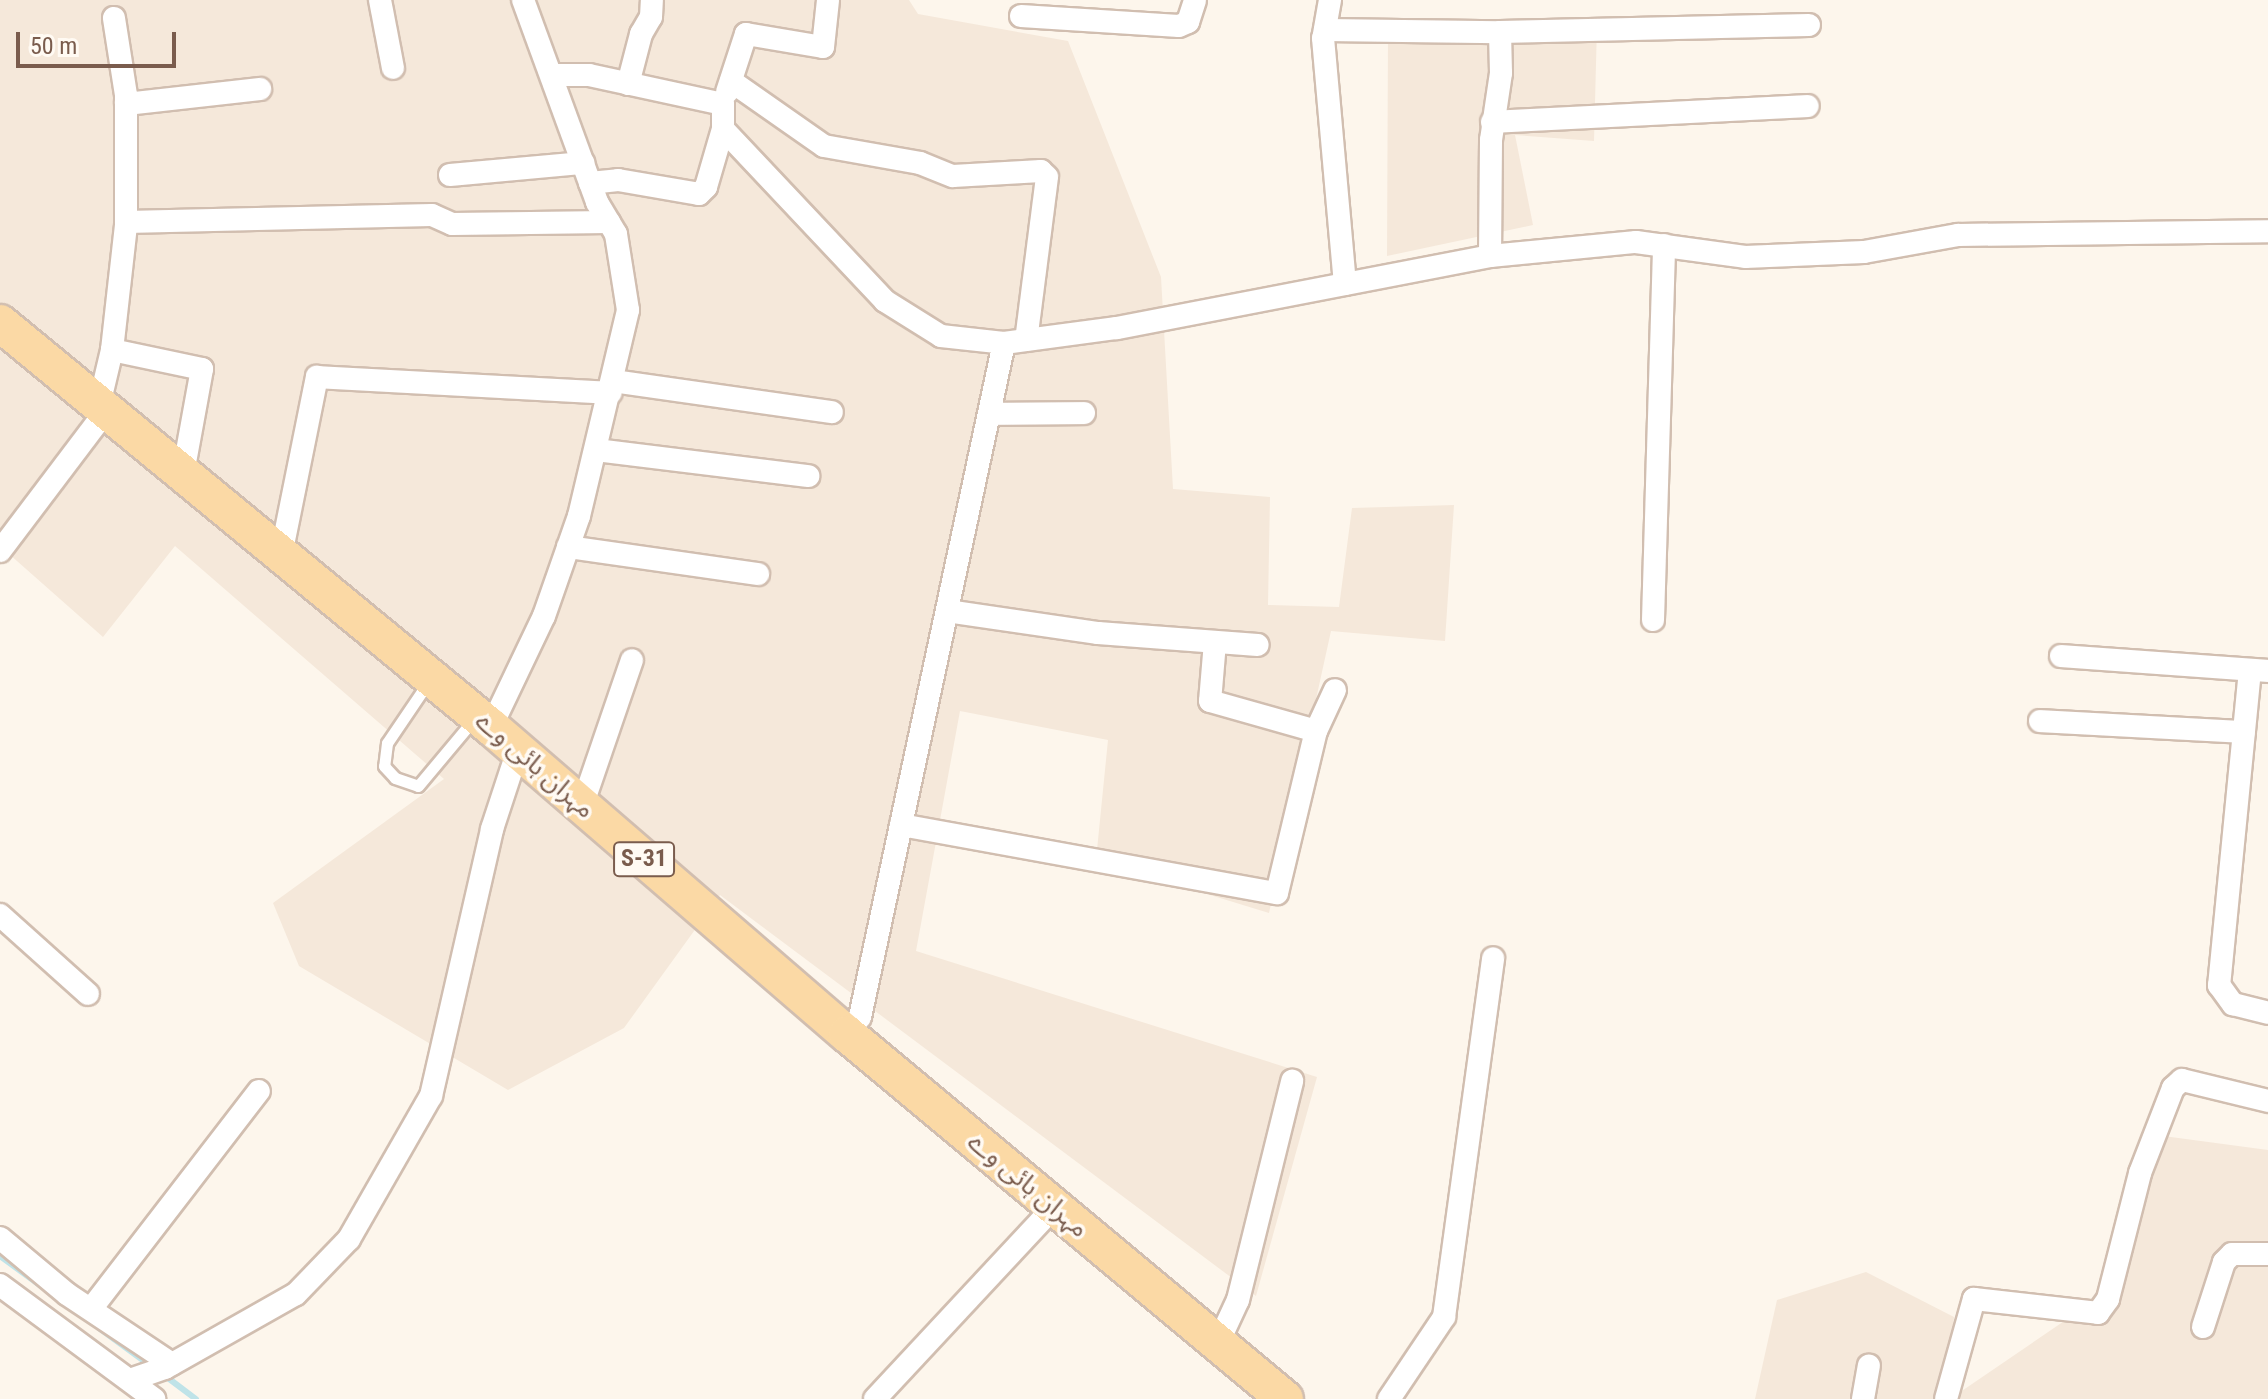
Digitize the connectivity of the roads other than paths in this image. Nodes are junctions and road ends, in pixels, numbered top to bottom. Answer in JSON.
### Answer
{"nodes":[{"id":1,"x":380,"y":0,"type":"edge"},
{"id":2,"x":523,"y":0,"type":"edge"},
{"id":3,"x":652,"y":0,"type":"edge"},
{"id":4,"x":828,"y":0,"type":"edge"},
{"id":5,"x":1195,"y":0,"type":"edge"},
{"id":6,"x":1330,"y":0,"type":"edge"},
{"id":7,"x":1021,"y":16,"type":"dead end"},
{"id":8,"x":114,"y":18,"type":"dead end"},
{"id":9,"x":1809,"y":25,"type":"dead end"},
{"id":10,"x":1325,"y":30,"type":"junction"},
{"id":11,"x":1500,"y":32,"type":"junction"},
{"id":12,"x":393,"y":68,"type":"dead end"},
{"id":13,"x":553,"y":75,"type":"junction"},
{"id":14,"x":731,"y":81,"type":"junction"},
{"id":15,"x":628,"y":84,"type":"junction"},
{"id":16,"x":260,"y":89,"type":"dead end"},
{"id":17,"x":126,"y":104,"type":"junction"},
{"id":18,"x":723,"y":104,"type":"junction"},
{"id":19,"x":1808,"y":106,"type":"dead end"},
{"id":20,"x":1492,"y":122,"type":"junction"},
{"id":21,"x":723,"y":129,"type":"junction"},
{"id":22,"x":586,"y":173,"type":"junction"},
{"id":23,"x":450,"y":175,"type":"dead end"},
{"id":24,"x":126,"y":222,"type":"junction"},
{"id":25,"x":609,"y":222,"type":"junction"},
{"id":26,"x":2268,"y":231,"type":"edge"},
{"id":27,"x":1664,"y":245,"type":"junction"},
{"id":28,"x":1490,"y":256,"type":"junction"},
{"id":29,"x":1345,"y":284,"type":"junction"},
{"id":30,"x":0,"y":323,"type":"edge"},
{"id":31,"x":1015,"y":342,"type":"junction"},
{"id":32,"x":112,"y":350,"type":"junction"},
{"id":33,"x":612,"y":387,"type":"junction"},
{"id":34,"x":103,"y":408,"type":"junction"},
{"id":35,"x":832,"y":412,"type":"dead end"},
{"id":36,"x":1084,"y":413,"type":"dead end"},
{"id":37,"x":989,"y":414,"type":"junction"},
{"id":38,"x":596,"y":450,"type":"junction"},
{"id":39,"x":183,"y":474,"type":"junction"},
{"id":40,"x":808,"y":476,"type":"dead end"},
{"id":41,"x":568,"y":547,"type":"junction"},
{"id":42,"x":0,"y":551,"type":"edge"},
{"id":43,"x":281,"y":555,"type":"junction"},
{"id":44,"x":758,"y":574,"type":"dead end"},
{"id":45,"x":947,"y":611,"type":"junction"},
{"id":46,"x":1653,"y":620,"type":"dead end"},
{"id":47,"x":1215,"y":642,"type":"junction"},
{"id":48,"x":1258,"y":645,"type":"dead end"},
{"id":49,"x":2061,"y":656,"type":"dead end"},
{"id":50,"x":632,"y":660,"type":"dead end"},
{"id":51,"x":2259,"y":670,"type":"edge"},
{"id":52,"x":431,"y":678,"type":"junction"},
{"id":53,"x":1335,"y":690,"type":"dead end"},
{"id":54,"x":484,"y":721,"type":"junction"},
{"id":55,"x":2040,"y":721,"type":"dead end"},
{"id":56,"x":1316,"y":731,"type":"junction"},
{"id":57,"x":2244,"y":732,"type":"junction"},
{"id":58,"x":518,"y":750,"type":"junction"},
{"id":59,"x":582,"y":806,"type":"junction"},
{"id":60,"x":901,"y":825,"type":"junction"},
{"id":61,"x":0,"y":915,"type":"edge"},
{"id":62,"x":1493,"y":958,"type":"dead end"},
{"id":63,"x":88,"y":994,"type":"dead end"},
{"id":64,"x":2268,"y":1013,"type":"edge"},
{"id":65,"x":847,"y":1034,"type":"junction"},
{"id":66,"x":1292,"y":1081,"type":"dead end"},
{"id":67,"x":259,"y":1091,"type":"dead end"},
{"id":68,"x":2268,"y":1101,"type":"edge"},
{"id":69,"x":1054,"y":1207,"type":"junction"},
{"id":70,"x":0,"y":1238,"type":"edge"},
{"id":71,"x":2268,"y":1254,"type":"edge"},
{"id":72,"x":0,"y":1285,"type":"edge"},
{"id":73,"x":91,"y":1309,"type":"junction"},
{"id":74,"x":2203,"y":1327,"type":"dead end"},
{"id":75,"x":1218,"y":1343,"type":"junction"},
{"id":76,"x":169,"y":1366,"type":"junction"},
{"id":77,"x":1869,"y":1366,"type":"dead end"},
{"id":78,"x":135,"y":1379,"type":"junction"},
{"id":79,"x":154,"y":1399,"type":"edge"},
{"id":80,"x":875,"y":1399,"type":"edge"},
{"id":81,"x":1285,"y":1399,"type":"edge"},
{"id":82,"x":1389,"y":1399,"type":"edge"},
{"id":83,"x":1863,"y":1399,"type":"edge"},
{"id":84,"x":1946,"y":1399,"type":"edge"}],
"edges":[{"from":1,"to":12,"type":"street"},
{"from":2,"to":13,"type":"street"},
{"from":3,"to":15,"type":"street"},
{"from":4,"to":14,"type":"street"},
{"from":5,"to":7,"type":"street"},
{"from":6,"to":10,"type":"street"},
{"from":8,"to":17,"type":"street"},
{"from":9,"to":11,"type":"street"},
{"from":10,"to":11,"type":"street"},
{"from":10,"to":29,"type":"street"},
{"from":11,"to":20,"type":"street"},
{"from":13,"to":15,"type":"street"},
{"from":13,"to":22,"type":"street"},
{"from":14,"to":18,"type":"street"},
{"from":14,"to":31,"type":"street"},
{"from":15,"to":18,"type":"street"},
{"from":16,"to":17,"type":"street"},
{"from":17,"to":24,"type":"street"},
{"from":18,"to":21,"type":"street"},
{"from":19,"to":20,"type":"street"},
{"from":20,"to":28,"type":"street"},
{"from":21,"to":22,"type":"street"},
{"from":21,"to":31,"type":"street"},
{"from":22,"to":23,"type":"street"},
{"from":22,"to":25,"type":"street"},
{"from":24,"to":25,"type":"street"},
{"from":24,"to":32,"type":"street"},
{"from":25,"to":33,"type":"street"},
{"from":26,"to":27,"type":"street"},
{"from":27,"to":28,"type":"street"},
{"from":27,"to":46,"type":"street"},
{"from":28,"to":29,"type":"street"},
{"from":29,"to":31,"type":"street"},
{"from":30,"to":34,"type":"main road","name":"مہران ہائی وے","number":"S-31"},
{"from":31,"to":37,"type":"street"},
{"from":32,"to":34,"type":"street"},
{"from":32,"to":39,"type":"street"},
{"from":33,"to":35,"type":"street"},
{"from":33,"to":38,"type":"street"},
{"from":33,"to":43,"type":"street"},
{"from":34,"to":39,"type":"main road","name":"مہران ہائی وے","number":"S-31"},
{"from":34,"to":42,"type":"street"},
{"from":36,"to":37,"type":"street"},
{"from":37,"to":45,"type":"street"},
{"from":38,"to":40,"type":"street"},
{"from":38,"to":41,"type":"street"},
{"from":39,"to":43,"type":"main road","name":"مہران ہائی وے","number":"S-31"},
{"from":41,"to":44,"type":"street"},
{"from":41,"to":54,"type":"street"},
{"from":43,"to":52,"type":"main road","name":"مہران ہائی وے","number":"S-31"},
{"from":45,"to":47,"type":"street"},
{"from":45,"to":60,"type":"street"},
{"from":47,"to":48,"type":"street"},
{"from":47,"to":56,"type":"street"},
{"from":49,"to":51,"type":"street"},
{"from":50,"to":59,"type":"street"},
{"from":51,"to":57,"type":"street"},
{"from":52,"to":54,"type":"main road","name":"مہران ہائی وے","number":"S-31"},
{"from":52,"to":54,"type":"lane"},
{"from":53,"to":56,"type":"street"},
{"from":54,"to":58,"type":"main road","name":"مہران ہائی وے","number":"S-31"},
{"from":55,"to":57,"type":"street"},
{"from":56,"to":60,"type":"street"},
{"from":57,"to":64,"type":"street"},
{"from":58,"to":59,"type":"main road","name":"مہران ہائی وے","number":"S-31"},
{"from":58,"to":76,"type":"street"},
{"from":59,"to":65,"type":"main road","name":"مہران ہائی وے","number":"S-31"},
{"from":60,"to":65,"type":"street"},
{"from":61,"to":63,"type":"street"},
{"from":62,"to":82,"type":"street"},
{"from":65,"to":69,"type":"main road","name":"مہران ہائی وے","number":"S-31"},
{"from":66,"to":75,"type":"street"},
{"from":67,"to":73,"type":"street"},
{"from":68,"to":84,"type":"street"},
{"from":69,"to":75,"type":"main road","name":"مہران ہائی وے","number":"S-31"},
{"from":69,"to":80,"type":"street"},
{"from":70,"to":73,"type":"street"},
{"from":71,"to":74,"type":"street"},
{"from":72,"to":78,"type":"street"},
{"from":73,"to":76,"type":"street"},
{"from":75,"to":81,"type":"main road","name":"مہران ہائی وے","number":"S-31"},
{"from":76,"to":78,"type":"street"},
{"from":77,"to":83,"type":"street"},
{"from":78,"to":79,"type":"street"}]}
